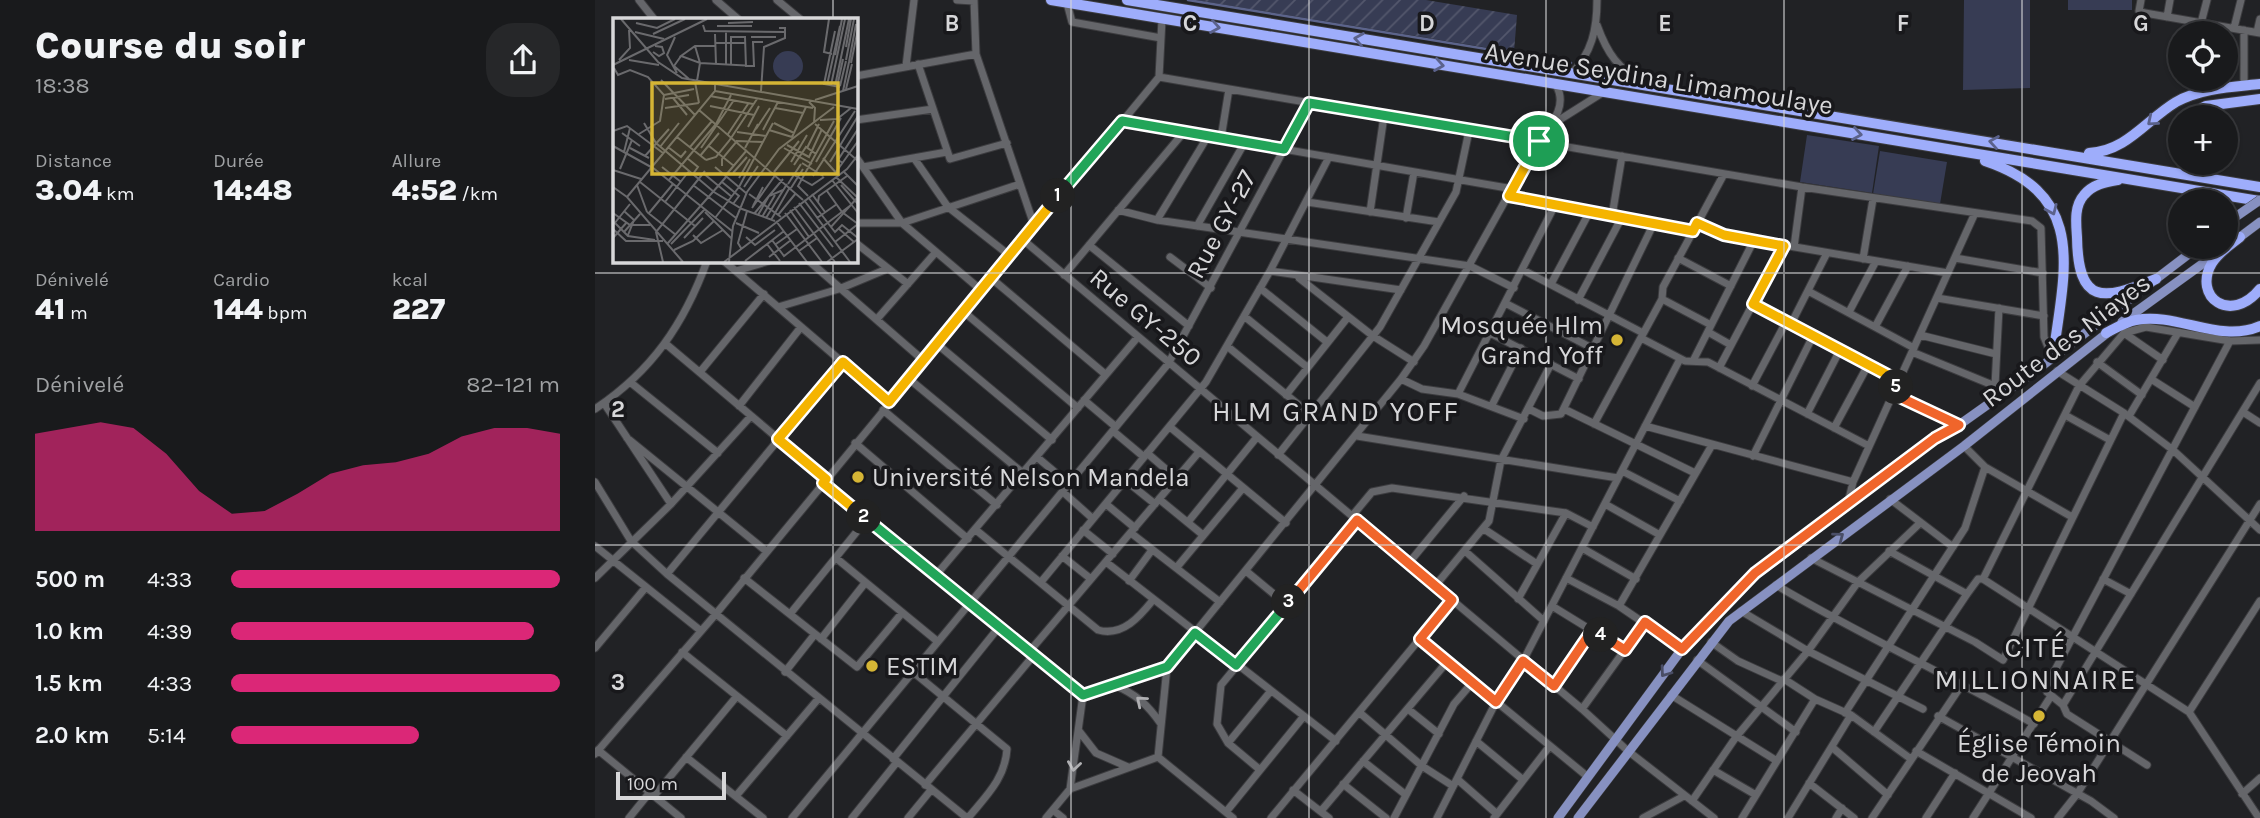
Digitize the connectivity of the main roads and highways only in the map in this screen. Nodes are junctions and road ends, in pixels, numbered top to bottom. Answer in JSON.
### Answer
{"nodes":[{"id":1,"x":1051,"y":0,"type":"edge"},
{"id":2,"x":1127,"y":0,"type":"edge"},
{"id":3,"x":2260,"y":84,"type":"edge"},
{"id":4,"x":2260,"y":99,"type":"edge"},
{"id":5,"x":2214,"y":105,"type":"edge"},
{"id":6,"x":1956,"y":150,"type":"junction"},
{"id":7,"x":2062,"y":152,"type":"junction"},
{"id":8,"x":2206,"y":175,"type":"edge"},
{"id":9,"x":2128,"y":178,"type":"junction"},
{"id":10,"x":2215,"y":180,"type":"junction"},
{"id":11,"x":2260,"y":187,"type":"edge"},
{"id":12,"x":2260,"y":200,"type":"edge"},
{"id":13,"x":2238,"y":215,"type":"edge"},
{"id":14,"x":2258,"y":224,"type":"edge"},
{"id":15,"x":2240,"y":237,"type":"junction"},
{"id":16,"x":2182,"y":259,"type":"edge"},
{"id":17,"x":2156,"y":279,"type":"junction"},
{"id":18,"x":2260,"y":289,"type":"edge"},
{"id":19,"x":2260,"y":326,"type":"edge"},
{"id":20,"x":2106,"y":333,"type":"junction"},
{"id":21,"x":2054,"y":353,"type":"junction"},
{"id":22,"x":1558,"y":818,"type":"edge"},
{"id":23,"x":1578,"y":818,"type":"edge"}],
"edges":[{"from":1,"to":6,"type":"highway","name":"Avenue Seydina Limamoulaye","one_way":true},
{"from":7,"to":2,"type":"highway","name":"Avenue Seydina Limamoulaye","one_way":true},
{"from":3,"to":7,"type":"highway","one_way":true},
{"from":4,"to":5,"type":"highway"},
{"from":6,"to":9,"type":"highway","name":"Avenue Seydina Limamoulaye"},
{"from":6,"to":21,"type":"highway","one_way":true},
{"from":7,"to":10,"type":"highway","name":"Avenue Seydina Limamoulaye"},
{"from":8,"to":10,"type":"highway"},
{"from":9,"to":12,"type":"highway","name":"Avenue Seydina Limamoulaye"},
{"from":9,"to":17,"type":"highway"},
{"from":10,"to":11,"type":"highway","name":"Avenue Seydina Limamoulaye"},
{"from":12,"to":13,"type":"main road","bridge":true},
{"from":14,"to":15,"type":"main road","name":"Route des Niayes"},
{"from":15,"to":18,"type":"highway"},
{"from":15,"to":20,"type":"main road","name":"Route des Niayes"},
{"from":16,"to":17,"type":"main road","name":"Route des Niayes"},
{"from":17,"to":21,"type":"main road","name":"Route des Niayes"},
{"from":19,"to":20,"type":"highway"},
{"from":23,"to":20,"type":"main road","name":"Route des Niayes","one_way":true},
{"from":21,"to":22,"type":"main road","name":"Route des Niayes","one_way":true}]}
